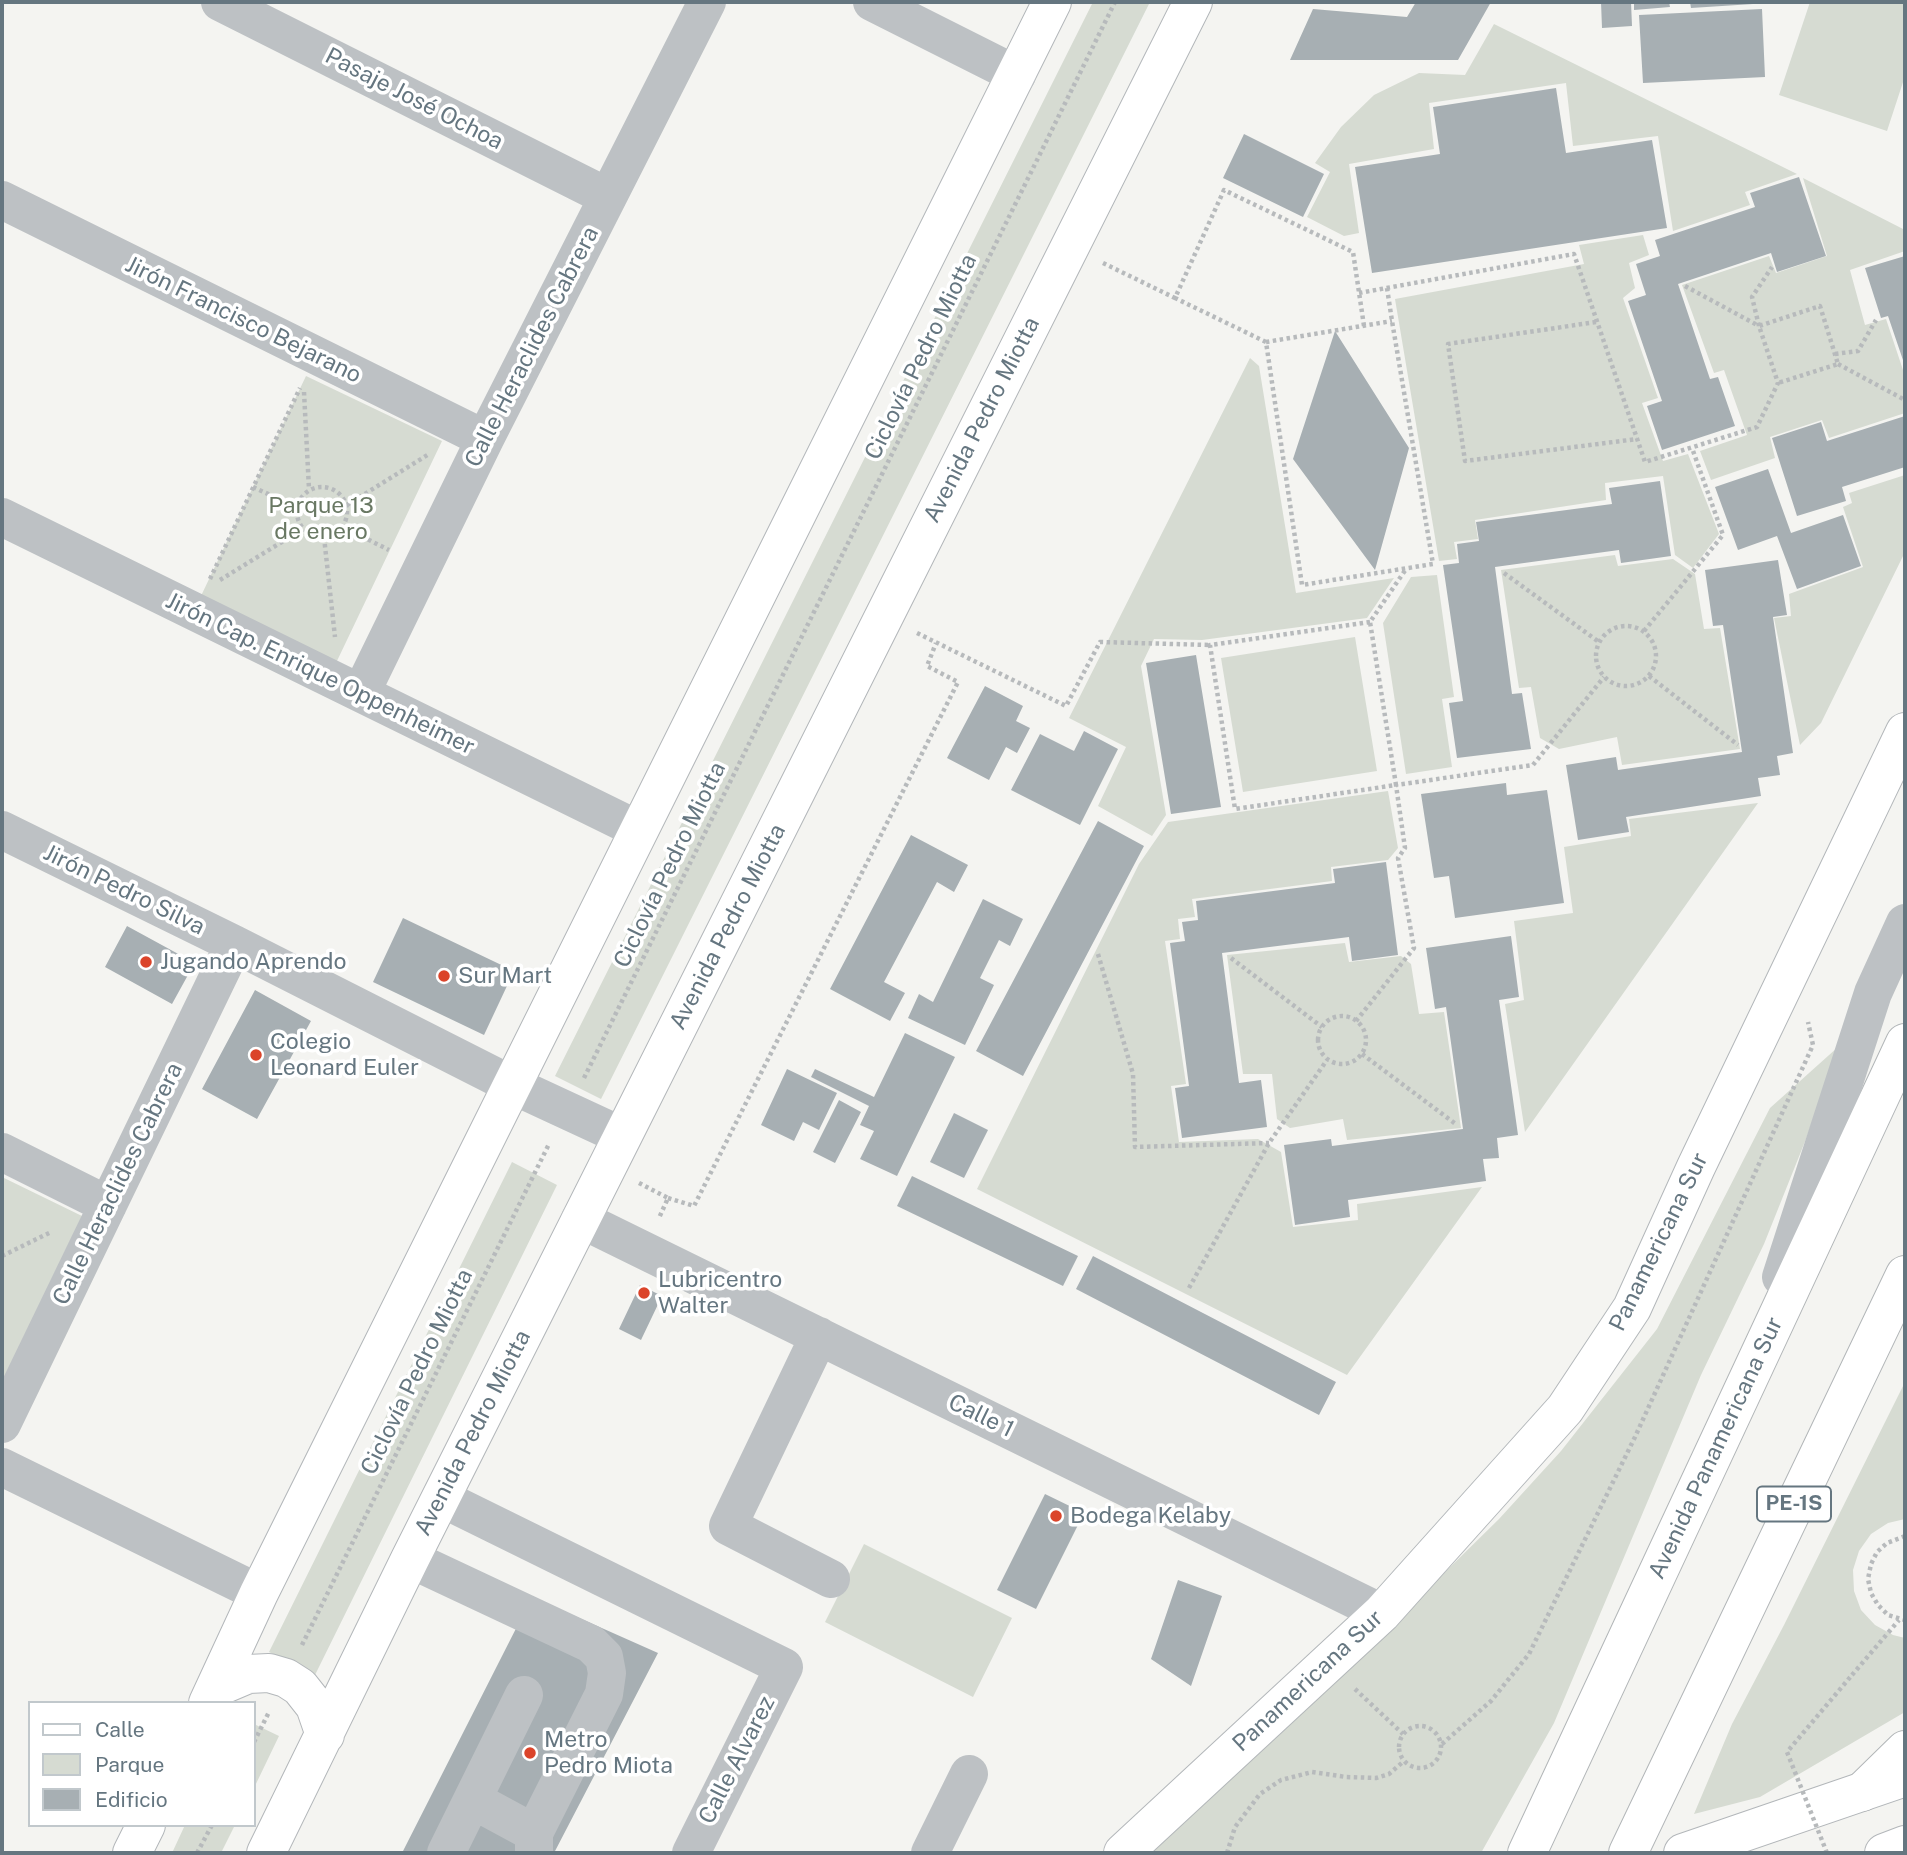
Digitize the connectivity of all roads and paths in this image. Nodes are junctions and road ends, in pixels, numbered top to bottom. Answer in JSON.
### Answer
{"nodes":[{"id":1,"x":220,"y":2,"type":"edge"},
{"id":2,"x":707,"y":2,"type":"edge"},
{"id":3,"x":872,"y":2,"type":"edge"},
{"id":4,"x":1052,"y":2,"type":"edge"},
{"id":5,"x":1115,"y":2,"type":"edge"},
{"id":6,"x":1193,"y":2,"type":"edge"},
{"id":7,"x":1017,"y":75,"type":"junction"},
{"id":8,"x":608,"y":197,"type":"junction"},
{"id":9,"x":2,"y":200,"type":"edge"},
{"id":10,"x":1069,"y":246,"type":"junction"},
{"id":11,"x":1772,"y":267,"type":"dead end"},
{"id":12,"x":1685,"y":286,"type":"dead end"},
{"id":13,"x":1387,"y":288,"type":"junction"},
{"id":14,"x":1359,"y":293,"type":"junction"},
{"id":15,"x":1175,"y":298,"type":"junction"},
{"id":16,"x":1876,"y":320,"type":"dead end"},
{"id":17,"x":1392,"y":321,"type":"junction"},
{"id":18,"x":1596,"y":322,"type":"junction"},
{"id":19,"x":1364,"y":326,"type":"junction"},
{"id":20,"x":1759,"y":326,"type":"junction"},
{"id":21,"x":1266,"y":342,"type":"junction"},
{"id":22,"x":1835,"y":354,"type":"junction"},
{"id":23,"x":1838,"y":364,"type":"junction"},
{"id":24,"x":1778,"y":383,"type":"junction"},
{"id":25,"x":1905,"y":400,"type":"edge"},
{"id":26,"x":485,"y":439,"type":"junction"},
{"id":27,"x":1637,"y":439,"type":"junction"},
{"id":28,"x":1692,"y":448,"type":"junction"},
{"id":29,"x":253,"y":487,"type":"junction"},
{"id":30,"x":309,"y":489,"type":"junction"},
{"id":31,"x":347,"y":505,"type":"junction"},
{"id":32,"x":296,"y":507,"type":"junction"},
{"id":33,"x":2,"y":517,"type":"edge"},
{"id":34,"x":343,"y":527,"type":"junction"},
{"id":35,"x":303,"y":529,"type":"junction"},
{"id":36,"x":324,"y":537,"type":"junction"},
{"id":37,"x":394,"y":538,"type":"dead end"},
{"id":38,"x":389,"y":550,"type":"junction"},
{"id":39,"x":383,"y":562,"type":"dead end"},
{"id":40,"x":1406,"y":569,"type":"junction"},
{"id":41,"x":1504,"y":573,"type":"dead end"},
{"id":42,"x":199,"y":601,"type":"junction"},
{"id":43,"x":884,"y":616,"type":"junction"},
{"id":44,"x":1370,"y":621,"type":"junction"},
{"id":45,"x":1644,"y":631,"type":"junction"},
{"id":46,"x":336,"y":642,"type":"dead end"},
{"id":47,"x":1599,"y":642,"type":"junction"},
{"id":48,"x":936,"y":643,"type":"junction"},
{"id":49,"x":1210,"y":645,"type":"junction"},
{"id":50,"x":1649,"y":676,"type":"junction"},
{"id":51,"x":1604,"y":677,"type":"junction"},
{"id":52,"x":361,"y":693,"type":"junction"},
{"id":53,"x":1905,"y":732,"type":"edge"},
{"id":54,"x":1738,"y":745,"type":"dead end"},
{"id":55,"x":1396,"y":785,"type":"junction"},
{"id":56,"x":2,"y":830,"type":"edge"},
{"id":57,"x":639,"y":830,"type":"junction"},
{"id":58,"x":1905,"y":923,"type":"edge"},
{"id":59,"x":234,"y":944,"type":"junction"},
{"id":60,"x":1098,"y":954,"type":"dead end"},
{"id":61,"x":1231,"y":958,"type":"dead end"},
{"id":62,"x":1356,"y":1021,"type":"junction"},
{"id":63,"x":1808,"y":1021,"type":"dead end"},
{"id":64,"x":1322,"y":1027,"type":"junction"},
{"id":65,"x":1905,"y":1043,"type":"edge"},
{"id":66,"x":1362,"y":1054,"type":"junction"},
{"id":67,"x":1327,"y":1060,"type":"junction"},
{"id":68,"x":512,"y":1085,"type":"junction"},
{"id":69,"x":567,"y":1110,"type":"junction"},
{"id":70,"x":1457,"y":1125,"type":"dead end"},
{"id":71,"x":1269,"y":1143,"type":"junction"},
{"id":72,"x":2,"y":1152,"type":"edge"},
{"id":73,"x":614,"y":1152,"type":"junction"},
{"id":74,"x":668,"y":1198,"type":"junction"},
{"id":75,"x":108,"y":1205,"type":"junction"},
{"id":76,"x":580,"y":1219,"type":"junction"},
{"id":77,"x":657,"y":1221,"type":"dead end"},
{"id":78,"x":1905,"y":1275,"type":"edge"},
{"id":79,"x":1189,"y":1288,"type":"dead end"},
{"id":80,"x":1905,"y":1289,"type":"edge"},
{"id":81,"x":1882,"y":1325,"type":"junction"},
{"id":82,"x":819,"y":1336,"type":"junction"},
{"id":83,"x":1749,"y":1376,"type":"junction"},
{"id":84,"x":2,"y":1424,"type":"edge"},
{"id":85,"x":2,"y":1468,"type":"edge"},
{"id":86,"x":441,"y":1498,"type":"junction"},
{"id":87,"x":1905,"y":1536,"type":"edge"},
{"id":88,"x":410,"y":1559,"type":"junction"},
{"id":89,"x":831,"y":1579,"type":"dead end"},
{"id":90,"x":259,"y":1593,"type":"junction"},
{"id":91,"x":1382,"y":1613,"type":"junction"},
{"id":92,"x":1902,"y":1620,"type":"edge"},
{"id":93,"x":1327,"y":1663,"type":"junction"},
{"id":94,"x":286,"y":1678,"type":"junction"},
{"id":95,"x":212,"y":1695,"type":"edge"},
{"id":96,"x":524,"y":1695,"type":"dead end"},
{"id":97,"x":1403,"y":1734,"type":"junction"},
{"id":98,"x":325,"y":1735,"type":"junction"},
{"id":99,"x":256,"y":1738,"type":"edge"},
{"id":100,"x":1442,"y":1744,"type":"junction"},
{"id":101,"x":1905,"y":1750,"type":"edge"},
{"id":102,"x":1404,"y":1761,"type":"junction"},
{"id":103,"x":969,"y":1774,"type":"dead end"},
{"id":104,"x":1905,"y":1777,"type":"edge"},
{"id":105,"x":1862,"y":1792,"type":"junction"},
{"id":106,"x":473,"y":1800,"type":"junction"},
{"id":107,"x":145,"y":1827,"type":"edge"},
{"id":108,"x":211,"y":1827,"type":"edge"},
{"id":109,"x":534,"y":1843,"type":"edge"},
{"id":110,"x":1905,"y":1845,"type":"edge"},
{"id":111,"x":132,"y":1853,"type":"edge"},
{"id":112,"x":197,"y":1853,"type":"edge"},
{"id":113,"x":266,"y":1853,"type":"edge"},
{"id":114,"x":446,"y":1853,"type":"edge"},
{"id":115,"x":691,"y":1853,"type":"edge"},
{"id":116,"x":930,"y":1853,"type":"edge"},
{"id":117,"x":1124,"y":1853,"type":"edge"},
{"id":118,"x":1227,"y":1853,"type":"edge"},
{"id":119,"x":1527,"y":1853,"type":"edge"},
{"id":120,"x":1628,"y":1853,"type":"edge"},
{"id":121,"x":1683,"y":1853,"type":"edge"},
{"id":122,"x":1828,"y":1853,"type":"edge"},
{"id":123,"x":1884,"y":1853,"type":"edge"}],
"edges":[{"from":1,"to":8,"type":"street","name":"Pasaje José Ochoa"},
{"from":2,"to":8,"type":"street","name":"Calle Heraclides Cabrera"},
{"from":3,"to":7,"type":"street"},
{"from":4,"to":7,"type":"main road"},
{"from":5,"to":69,"type":"path","name":"Ciclovía Pedro Miotta"},
{"from":6,"to":10,"type":"main road","name":"Avenida Pedro Miotta"},
{"from":7,"to":57,"type":"main road"},
{"from":8,"to":26,"type":"street","name":"Calle Heraclides Cabrera"},
{"from":9,"to":26,"type":"street","name":"Jirón Francisco Bejarano"},
{"from":10,"to":15,"type":"path"},
{"from":10,"to":43,"type":"main road","name":"Avenida Pedro Miotta"},
{"from":11,"to":20,"type":"path"},
{"from":12,"to":20,"type":"path"},
{"from":13,"to":14,"type":"path"},
{"from":13,"to":17,"type":"path"},
{"from":13,"to":18,"type":"path"},
{"from":14,"to":15,"type":"path"},
{"from":14,"to":19,"type":"path"},
{"from":15,"to":21,"type":"path"},
{"from":16,"to":22,"type":"path"},
{"from":17,"to":19,"type":"path"},
{"from":17,"to":40,"type":"path"},
{"from":18,"to":27,"type":"path"},
{"from":18,"to":27,"type":"path"},
{"from":19,"to":21,"type":"path"},
{"from":20,"to":22,"type":"path"},
{"from":20,"to":24,"type":"path"},
{"from":21,"to":40,"type":"path"},
{"from":22,"to":23,"type":"path"},
{"from":23,"to":24,"type":"path"},
{"from":23,"to":25,"type":"path"},
{"from":24,"to":28,"type":"path"},
{"from":26,"to":31,"type":"path"},
{"from":26,"to":52,"type":"street","name":"Calle Heraclides Cabrera"},
{"from":27,"to":28,"type":"path"},
{"from":28,"to":45,"type":"path"},
{"from":29,"to":30,"type":"path"},
{"from":29,"to":32,"type":"path"},
{"from":29,"to":42,"type":"path"},
{"from":30,"to":31,"type":"path"},
{"from":30,"to":32,"type":"path"},
{"from":31,"to":34,"type":"path"},
{"from":32,"to":35,"type":"path"},
{"from":33,"to":42,"type":"street","name":"Jirón Cap. Enrique Oppenheimer"},
{"from":34,"to":36,"type":"path"},
{"from":34,"to":38,"type":"path"},
{"from":35,"to":36,"type":"path"},
{"from":35,"to":42,"type":"path"},
{"from":36,"to":46,"type":"path"},
{"from":37,"to":38,"type":"path"},
{"from":38,"to":39,"type":"path"},
{"from":40,"to":44,"type":"path"},
{"from":41,"to":47,"type":"path"},
{"from":42,"to":52,"type":"street","name":"Jirón Cap. Enrique Oppenheimer"},
{"from":43,"to":48,"type":"path"},
{"from":43,"to":73,"type":"main road","name":"Avenida Pedro Miotta"},
{"from":44,"to":49,"type":"path"},
{"from":44,"to":55,"type":"path"},
{"from":45,"to":47,"type":"path"},
{"from":45,"to":50,"type":"path"},
{"from":47,"to":51,"type":"path"},
{"from":48,"to":49,"type":"path"},
{"from":48,"to":74,"type":"path"},
{"from":49,"to":55,"type":"path"},
{"from":50,"to":51,"type":"path"},
{"from":50,"to":54,"type":"path"},
{"from":51,"to":55,"type":"path"},
{"from":52,"to":57,"type":"street","name":"Jirón Cap. Enrique Oppenheimer"},
{"from":53,"to":91,"type":"main road","name":"Panamericana Sur"},
{"from":55,"to":62,"type":"path"},
{"from":56,"to":59,"type":"street","name":"Jirón Pedro Silva"},
{"from":57,"to":68,"type":"main road"},
{"from":58,"to":83,"type":"street"},
{"from":59,"to":68,"type":"street","name":"Jirón Pedro Silva"},
{"from":59,"to":75,"type":"street","name":"Calle Heraclides Cabrera"},
{"from":60,"to":71,"type":"path"},
{"from":61,"to":64,"type":"path"},
{"from":62,"to":64,"type":"path"},
{"from":62,"to":66,"type":"path"},
{"from":63,"to":100,"type":"path"},
{"from":64,"to":67,"type":"path"},
{"from":65,"to":83,"type":"main road","name":"Avenida Panamericana Sur"},
{"from":66,"to":67,"type":"path"},
{"from":66,"to":70,"type":"path"},
{"from":67,"to":71,"type":"path"},
{"from":68,"to":69,"type":"street","name":"Jirón Pedro Silva"},
{"from":68,"to":90,"type":"main road"},
{"from":69,"to":73,"type":"street","name":"Jirón Pedro Silva"},
{"from":69,"to":94,"type":"path","name":"Ciclovía Pedro Miotta"},
{"from":71,"to":79,"type":"path"},
{"from":72,"to":75,"type":"street"},
{"from":73,"to":74,"type":"path"},
{"from":73,"to":76,"type":"main road","name":"Avenida Pedro Miotta"},
{"from":74,"to":77,"type":"path"},
{"from":75,"to":84,"type":"street","name":"Calle Heraclides Cabrera"},
{"from":76,"to":82,"type":"street","name":"Calle 1"},
{"from":76,"to":86,"type":"main road","name":"Avenida Pedro Miotta"},
{"from":78,"to":81,"type":"main road","number":"PE-1S"},
{"from":80,"to":81,"type":"main road"},
{"from":81,"to":120,"type":"main road","number":"PE-1S"},
{"from":82,"to":89,"type":"street"},
{"from":82,"to":91,"type":"street","name":"Calle 1"},
{"from":83,"to":119,"type":"main road","name":"Avenida Panamericana Sur"},
{"from":85,"to":90,"type":"street"},
{"from":86,"to":88,"type":"main road","name":"Avenida Pedro Miotta"},
{"from":86,"to":115,"type":"street","name":"Calle Alvarez"},
{"from":87,"to":92,"type":"path"},
{"from":88,"to":98,"type":"main road","name":"Avenida Pedro Miotta"},
{"from":88,"to":109,"type":"street"},
{"from":90,"to":95,"type":"main road"},
{"from":91,"to":93,"type":"main road","name":"Panamericana Sur"},
{"from":92,"to":122,"type":"path","bridge":true},
{"from":93,"to":97,"type":"path"},
{"from":93,"to":117,"type":"main road","name":"Panamericana Sur"},
{"from":94,"to":95,"type":"main road"},
{"from":94,"to":98,"type":"main road"},
{"from":94,"to":99,"type":"path","name":"Ciclovía Pedro Miotta"},
{"from":96,"to":106,"type":"street"},
{"from":97,"to":100,"type":"path"},
{"from":97,"to":102,"type":"path"},
{"from":98,"to":113,"type":"main road","name":"Avenida Pedro Miotta"},
{"from":100,"to":102,"type":"path"},
{"from":101,"to":105,"type":"main road"},
{"from":102,"to":118,"type":"path"},
{"from":103,"to":116,"type":"street"},
{"from":104,"to":105,"type":"main road"},
{"from":105,"to":121,"type":"main road"},
{"from":106,"to":109,"type":"street"},
{"from":106,"to":114,"type":"street"},
{"from":107,"to":111,"type":"main road"},
{"from":108,"to":112,"type":"path"},
{"from":110,"to":123,"type":"main road"}]}
